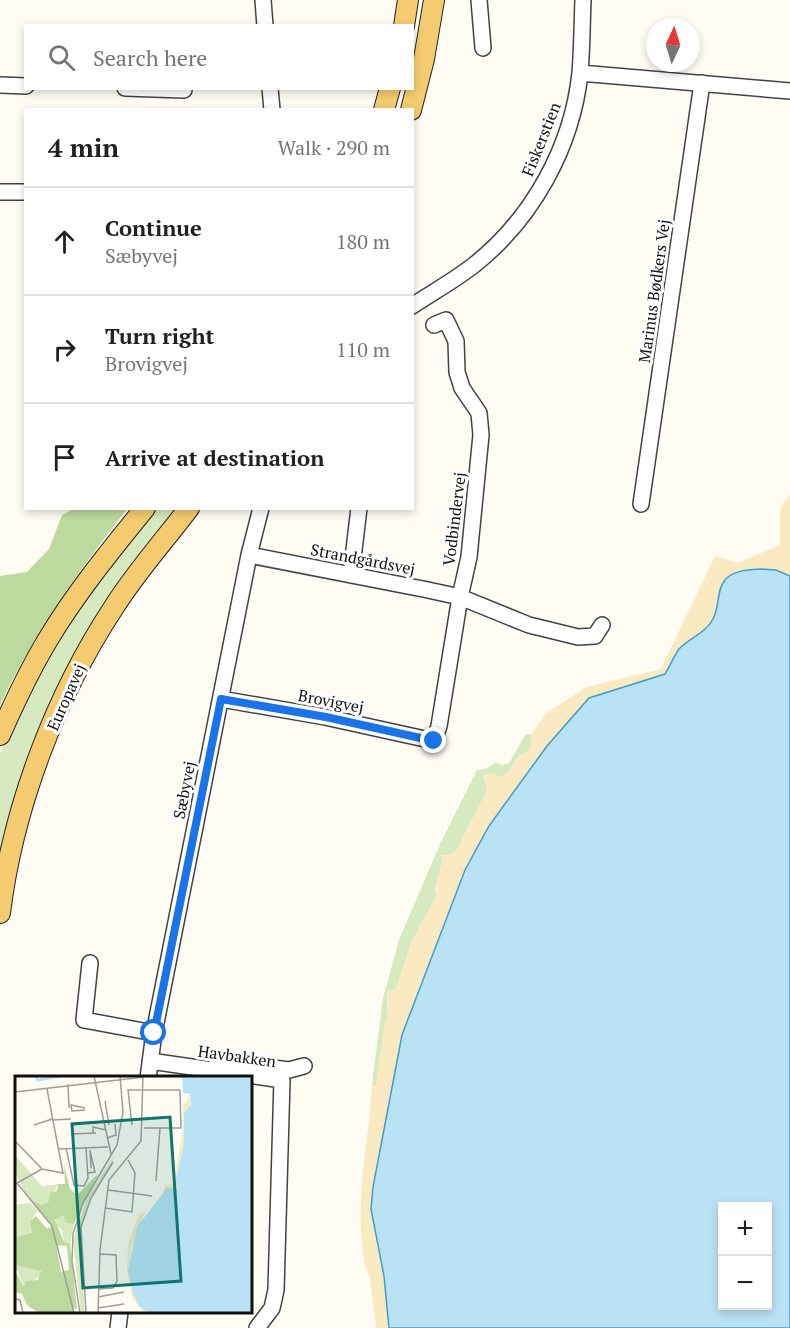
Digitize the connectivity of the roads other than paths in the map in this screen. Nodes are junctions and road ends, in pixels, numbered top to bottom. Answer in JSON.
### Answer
{"nodes":[{"id":1,"x":263,"y":0,"type":"edge"},
{"id":2,"x":408,"y":0,"type":"edge"},
{"id":3,"x":434,"y":0,"type":"edge"},
{"id":4,"x":479,"y":0,"type":"edge"},
{"id":5,"x":583,"y":0,"type":"edge"},
{"id":6,"x":265,"y":24,"type":"edge"},
{"id":7,"x":404,"y":24,"type":"edge"},
{"id":8,"x":483,"y":48,"type":"dead end"},
{"id":9,"x":580,"y":73,"type":"junction"},
{"id":10,"x":702,"y":83,"type":"junction"},
{"id":11,"x":0,"y":85,"type":"edge"},
{"id":12,"x":24,"y":86,"type":"edge"},
{"id":13,"x":270,"y":90,"type":"edge"},
{"id":14,"x":389,"y":90,"type":"edge"},
{"id":15,"x":790,"y":91,"type":"edge"},
{"id":16,"x":272,"y":108,"type":"edge"},
{"id":17,"x":385,"y":108,"type":"edge"},
{"id":18,"x":412,"y":108,"type":"edge"},
{"id":19,"x":0,"y":192,"type":"edge"},
{"id":20,"x":24,"y":192,"type":"edge"},
{"id":21,"x":414,"y":305,"type":"edge"},
{"id":22,"x":434,"y":325,"type":"dead end"},
{"id":23,"x":641,"y":504,"type":"dead end"},
{"id":24,"x":143,"y":510,"type":"edge"},
{"id":25,"x":187,"y":510,"type":"edge"},
{"id":26,"x":260,"y":510,"type":"edge"},
{"id":27,"x":359,"y":510,"type":"edge"},
{"id":28,"x":249,"y":555,"type":"junction"},
{"id":29,"x":351,"y":575,"type":"junction"},
{"id":30,"x":460,"y":597,"type":"junction"},
{"id":31,"x":602,"y":625,"type":"dead end"},
{"id":32,"x":221,"y":699,"type":"junction"},
{"id":33,"x":0,"y":735,"type":"edge"},
{"id":34,"x":434,"y":741,"type":"joint"},
{"id":35,"x":0,"y":913,"type":"edge"},
{"id":36,"x":90,"y":963,"type":"dead end"},
{"id":37,"x":154,"y":1033,"type":"junction"},
{"id":38,"x":151,"y":1057,"type":"junction"},
{"id":39,"x":304,"y":1066,"type":"dead end"},
{"id":40,"x":148,"y":1076,"type":"edge"},
{"id":41,"x":120,"y":1313,"type":"edge"},
{"id":42,"x":118,"y":1328,"type":"edge"},
{"id":43,"x":257,"y":1328,"type":"edge"}],
"edges":[{"from":1,"to":6,"type":"street"},
{"from":2,"to":7,"type":"main road"},
{"from":3,"to":18,"type":"main road"},
{"from":4,"to":8,"type":"street"},
{"from":5,"to":9,"type":"street","name":"Fiskerstien"},
{"from":9,"to":10,"type":"street"},
{"from":9,"to":21,"type":"street","name":"Fiskerstien"},
{"from":10,"to":15,"type":"street"},
{"from":10,"to":23,"type":"street","name":"Marinus Bødkers Vej"},
{"from":11,"to":12,"type":"street"},
{"from":13,"to":16,"type":"street"},
{"from":14,"to":17,"type":"main road"},
{"from":19,"to":20,"type":"street"},
{"from":22,"to":30,"type":"street","name":"Vodbindervej"},
{"from":24,"to":33,"type":"main road"},
{"from":25,"to":35,"type":"main road","name":"Europavej"},
{"from":26,"to":28,"type":"street"},
{"from":27,"to":29,"type":"street"},
{"from":28,"to":29,"type":"street","name":"Strandgårdsvej"},
{"from":28,"to":32,"type":"street","name":"Sæbyvej"},
{"from":29,"to":30,"type":"street","name":"Strandgårdsvej"},
{"from":30,"to":31,"type":"street","name":"Strandgårdsvej"},
{"from":30,"to":34,"type":"street","name":"Vodbindervej"},
{"from":32,"to":34,"type":"street","name":"Brovigvej"},
{"from":32,"to":37,"type":"street","name":"Sæbyvej"},
{"from":36,"to":37,"type":"street"},
{"from":37,"to":38,"type":"street","name":"Sæbyvej"},
{"from":38,"to":39,"type":"street"},
{"from":38,"to":40,"type":"street","name":"Sæbyvej"},
{"from":38,"to":43,"type":"street","name":"Havbakken"},
{"from":41,"to":42,"type":"street"}]}
